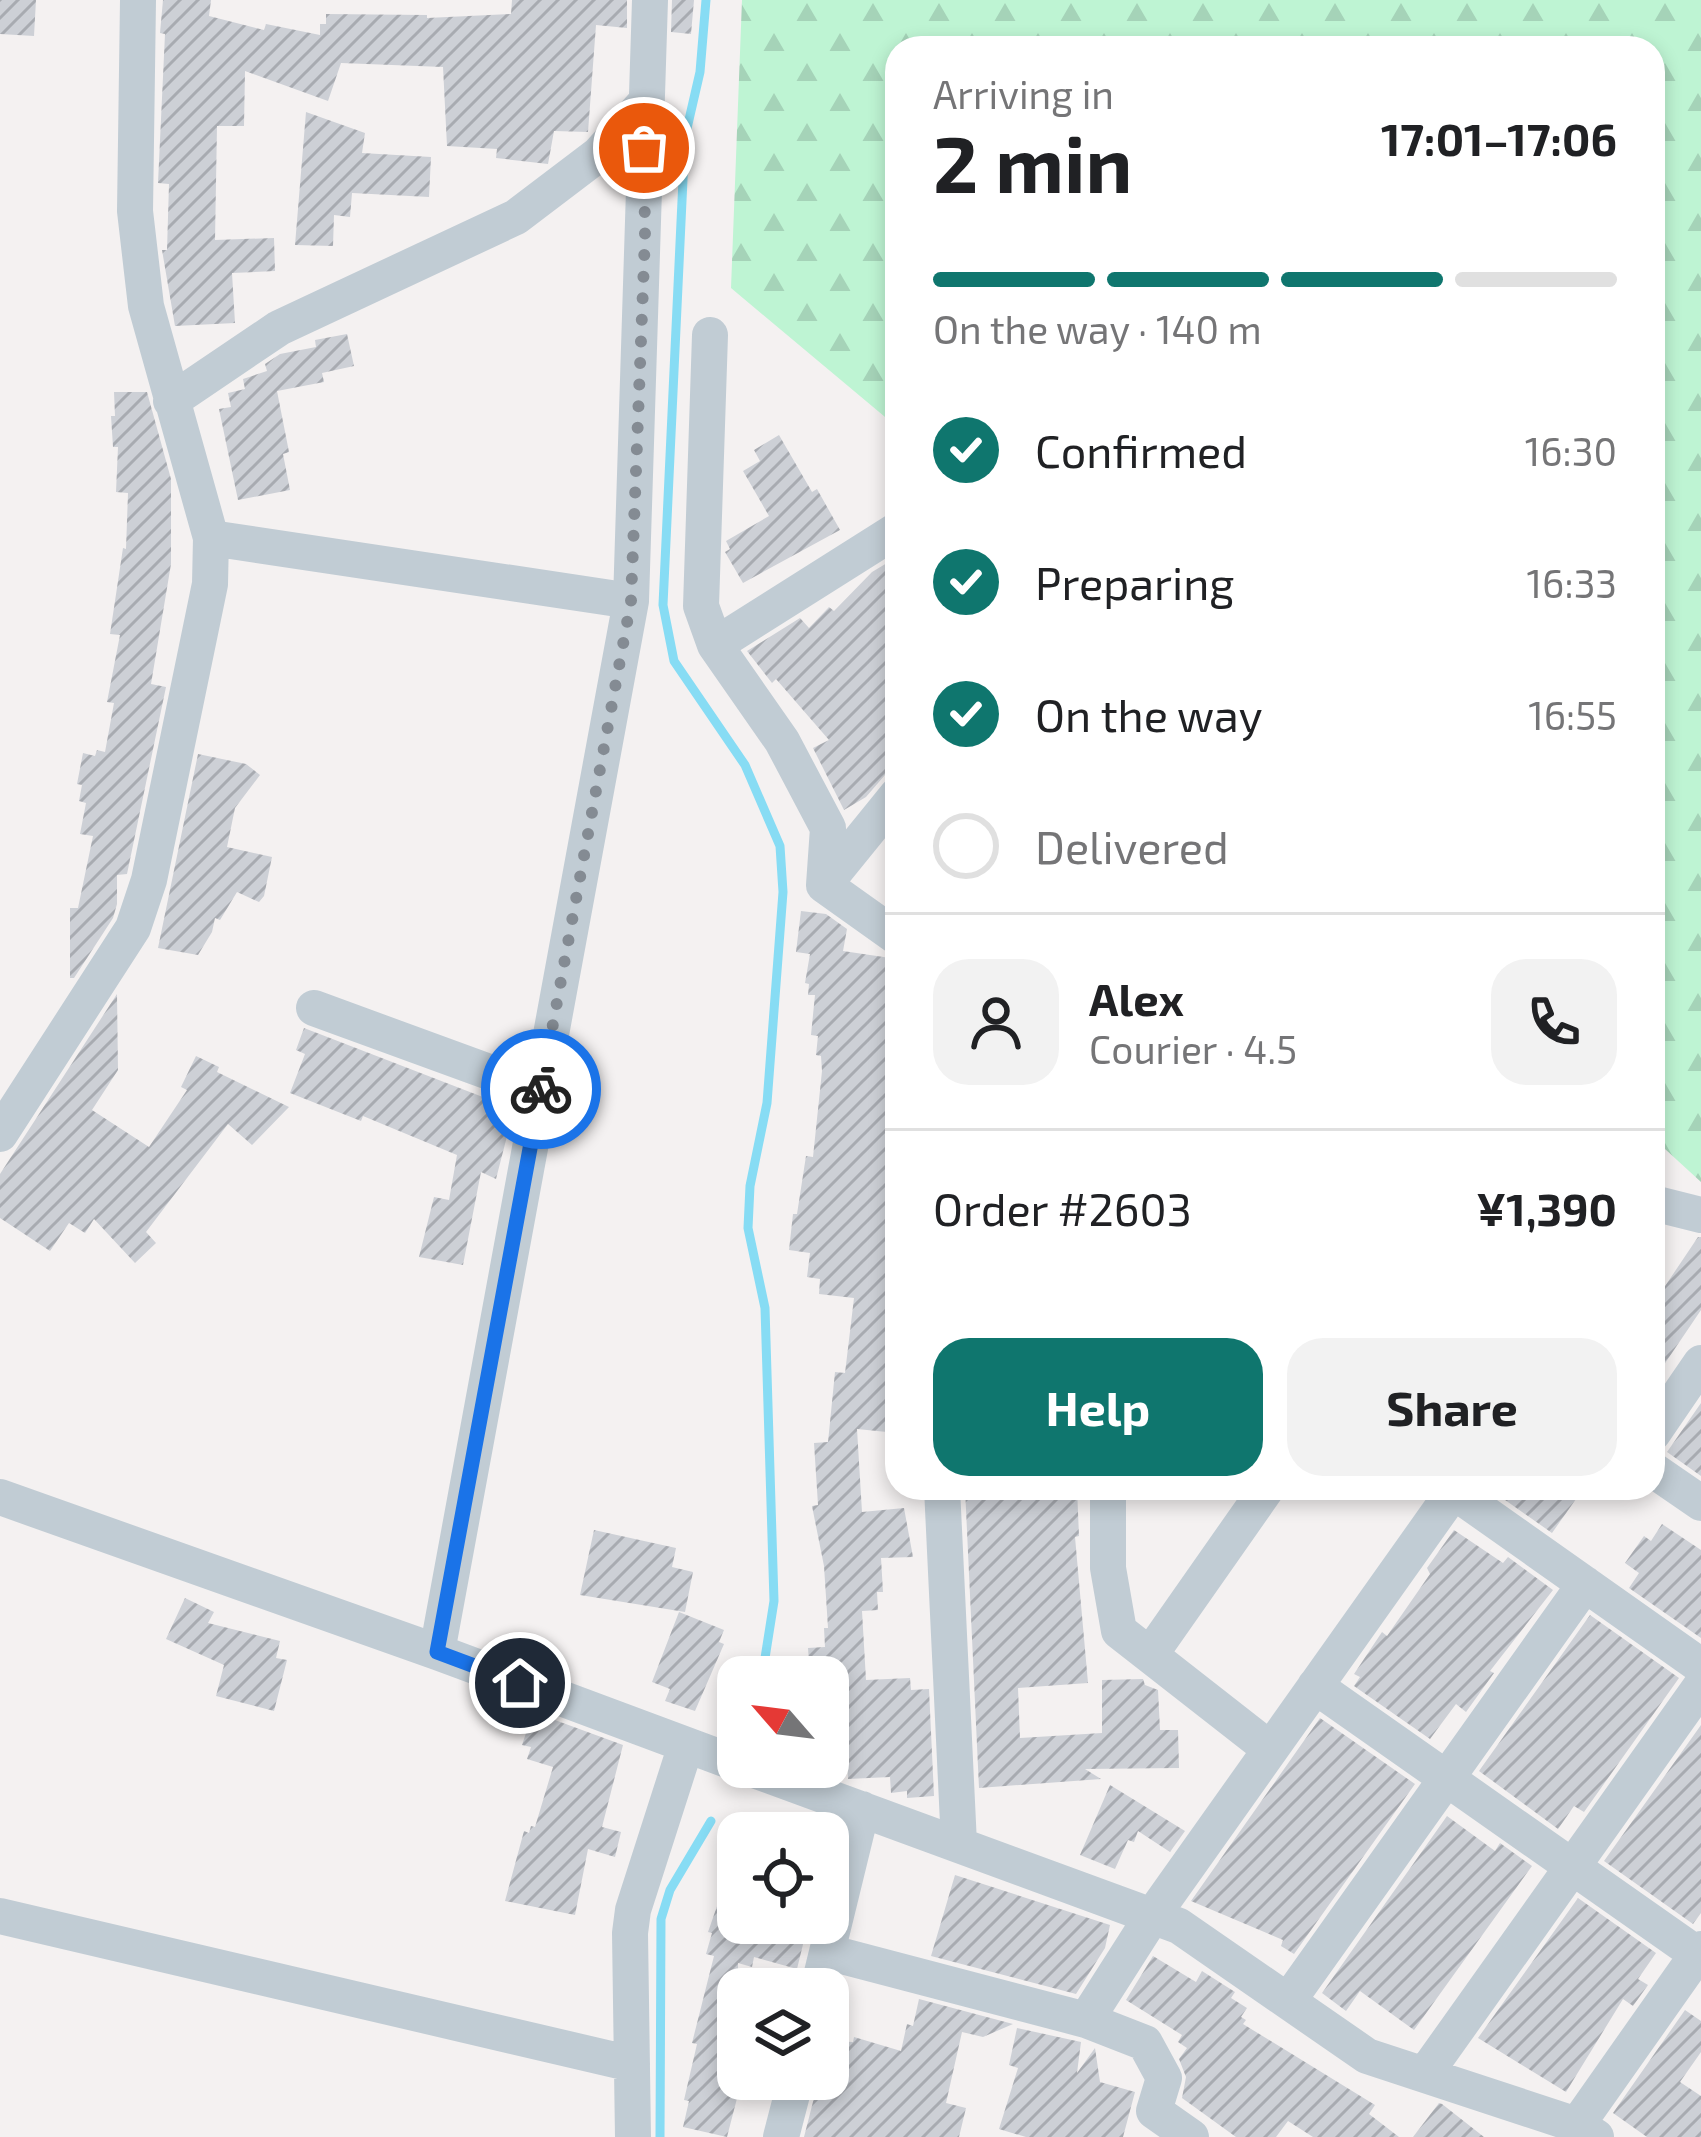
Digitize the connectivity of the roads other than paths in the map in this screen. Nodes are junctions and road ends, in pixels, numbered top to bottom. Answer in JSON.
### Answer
{"nodes":[{"id":1,"x":138,"y":0,"type":"edge"},
{"id":2,"x":650,"y":0,"type":"edge"},
{"id":3,"x":644,"y":104,"type":"junction"},
{"id":4,"x":710,"y":335,"type":"dead end"},
{"id":5,"x":171,"y":401,"type":"junction"},
{"id":6,"x":211,"y":538,"type":"junction"},
{"id":7,"x":885,"y":538,"type":"edge"},
{"id":8,"x":631,"y":601,"type":"junction"},
{"id":9,"x":715,"y":645,"type":"junction"},
{"id":10,"x":885,"y":810,"type":"edge"},
{"id":11,"x":824,"y":885,"type":"junction"},
{"id":12,"x":885,"y":928,"type":"edge"},
{"id":13,"x":314,"y":1008,"type":"dead end"},
{"id":14,"x":541,"y":1091,"type":"junction"},
{"id":15,"x":0,"y":1134,"type":"edge"},
{"id":16,"x":1665,"y":1206,"type":"edge"},
{"id":17,"x":1701,"y":1215,"type":"edge"},
{"id":18,"x":1701,"y":1363,"type":"edge"},
{"id":19,"x":1665,"y":1416,"type":"edge"},
{"id":20,"x":1665,"y":1478,"type":"edge"},
{"id":21,"x":0,"y":1497,"type":"edge"},
{"id":22,"x":943,"y":1500,"type":"edge"},
{"id":23,"x":1108,"y":1500,"type":"edge"},
{"id":24,"x":1259,"y":1500,"type":"edge"},
{"id":25,"x":1447,"y":1500,"type":"edge"},
{"id":26,"x":1468,"y":1500,"type":"edge"},
{"id":27,"x":1701,"y":1503,"type":"edge"},
{"id":28,"x":1585,"y":1584,"type":"junction"},
{"id":29,"x":437,"y":1652,"type":"junction"},
{"id":30,"x":1150,"y":1655,"type":"junction"},
{"id":31,"x":1701,"y":1666,"type":"edge"},
{"id":32,"x":1316,"y":1686,"type":"junction"},
{"id":33,"x":1701,"y":1686,"type":"edge"},
{"id":34,"x":686,"y":1745,"type":"junction"},
{"id":35,"x":1270,"y":1749,"type":"junction"},
{"id":36,"x":717,"y":1757,"type":"edge"},
{"id":37,"x":1447,"y":1778,"type":"junction"},
{"id":38,"x":803,"y":1788,"type":"edge"},
{"id":39,"x":862,"y":1809,"type":"junction"},
{"id":40,"x":959,"y":1844,"type":"junction"},
{"id":41,"x":1573,"y":1867,"type":"junction"},
{"id":42,"x":1153,"y":1915,"type":"junction"},
{"id":43,"x":0,"y":1916,"type":"edge"},
{"id":44,"x":827,"y":1952,"type":"junction"},
{"id":45,"x":1700,"y":1953,"type":"edge"},
{"id":46,"x":823,"y":1968,"type":"edge"},
{"id":47,"x":1288,"y":2001,"type":"junction"},
{"id":48,"x":1086,"y":2020,"type":"junction"},
{"id":49,"x":632,"y":2065,"type":"junction"},
{"id":50,"x":1425,"y":2074,"type":"junction"},
{"id":51,"x":791,"y":2100,"type":"edge"},
{"id":52,"x":1587,"y":2131,"type":"edge"},
{"id":53,"x":633,"y":2137,"type":"edge"},
{"id":54,"x":781,"y":2137,"type":"edge"},
{"id":55,"x":1191,"y":2137,"type":"edge"}],
"edges":[{"from":1,"to":5,"type":"street"},
{"from":2,"to":3,"type":"street"},
{"from":3,"to":5,"type":"street"},
{"from":3,"to":8,"type":"street"},
{"from":4,"to":9,"type":"street"},
{"from":5,"to":6,"type":"street"},
{"from":6,"to":8,"type":"street"},
{"from":6,"to":15,"type":"street"},
{"from":7,"to":9,"type":"street"},
{"from":8,"to":14,"type":"street"},
{"from":9,"to":11,"type":"street"},
{"from":10,"to":11,"type":"street"},
{"from":11,"to":12,"type":"street"},
{"from":13,"to":14,"type":"street"},
{"from":14,"to":29,"type":"street"},
{"from":16,"to":17,"type":"street"},
{"from":18,"to":19,"type":"street"},
{"from":20,"to":27,"type":"street"},
{"from":21,"to":29,"type":"street"},
{"from":22,"to":40,"type":"street"},
{"from":23,"to":30,"type":"street"},
{"from":24,"to":30,"type":"street"},
{"from":25,"to":32,"type":"street"},
{"from":26,"to":28,"type":"street"},
{"from":28,"to":31,"type":"street"},
{"from":28,"to":37,"type":"street"},
{"from":29,"to":34,"type":"street"},
{"from":30,"to":35,"type":"street"},
{"from":32,"to":35,"type":"street"},
{"from":32,"to":37,"type":"street"},
{"from":33,"to":41,"type":"street"},
{"from":34,"to":36,"type":"street"},
{"from":34,"to":49,"type":"street"},
{"from":35,"to":42,"type":"street"},
{"from":37,"to":41,"type":"street"},
{"from":37,"to":47,"type":"street"},
{"from":38,"to":39,"type":"street"},
{"from":39,"to":40,"type":"street"},
{"from":39,"to":44,"type":"street"},
{"from":40,"to":42,"type":"street"},
{"from":41,"to":45,"type":"street"},
{"from":41,"to":50,"type":"street"},
{"from":42,"to":47,"type":"street"},
{"from":42,"to":48,"type":"street"},
{"from":43,"to":49,"type":"street"},
{"from":44,"to":46,"type":"street"},
{"from":44,"to":48,"type":"street"},
{"from":45,"to":52,"type":"street"},
{"from":47,"to":50,"type":"street"},
{"from":48,"to":55,"type":"street"},
{"from":49,"to":53,"type":"street"},
{"from":50,"to":52,"type":"street"},
{"from":51,"to":54,"type":"street"}]}
